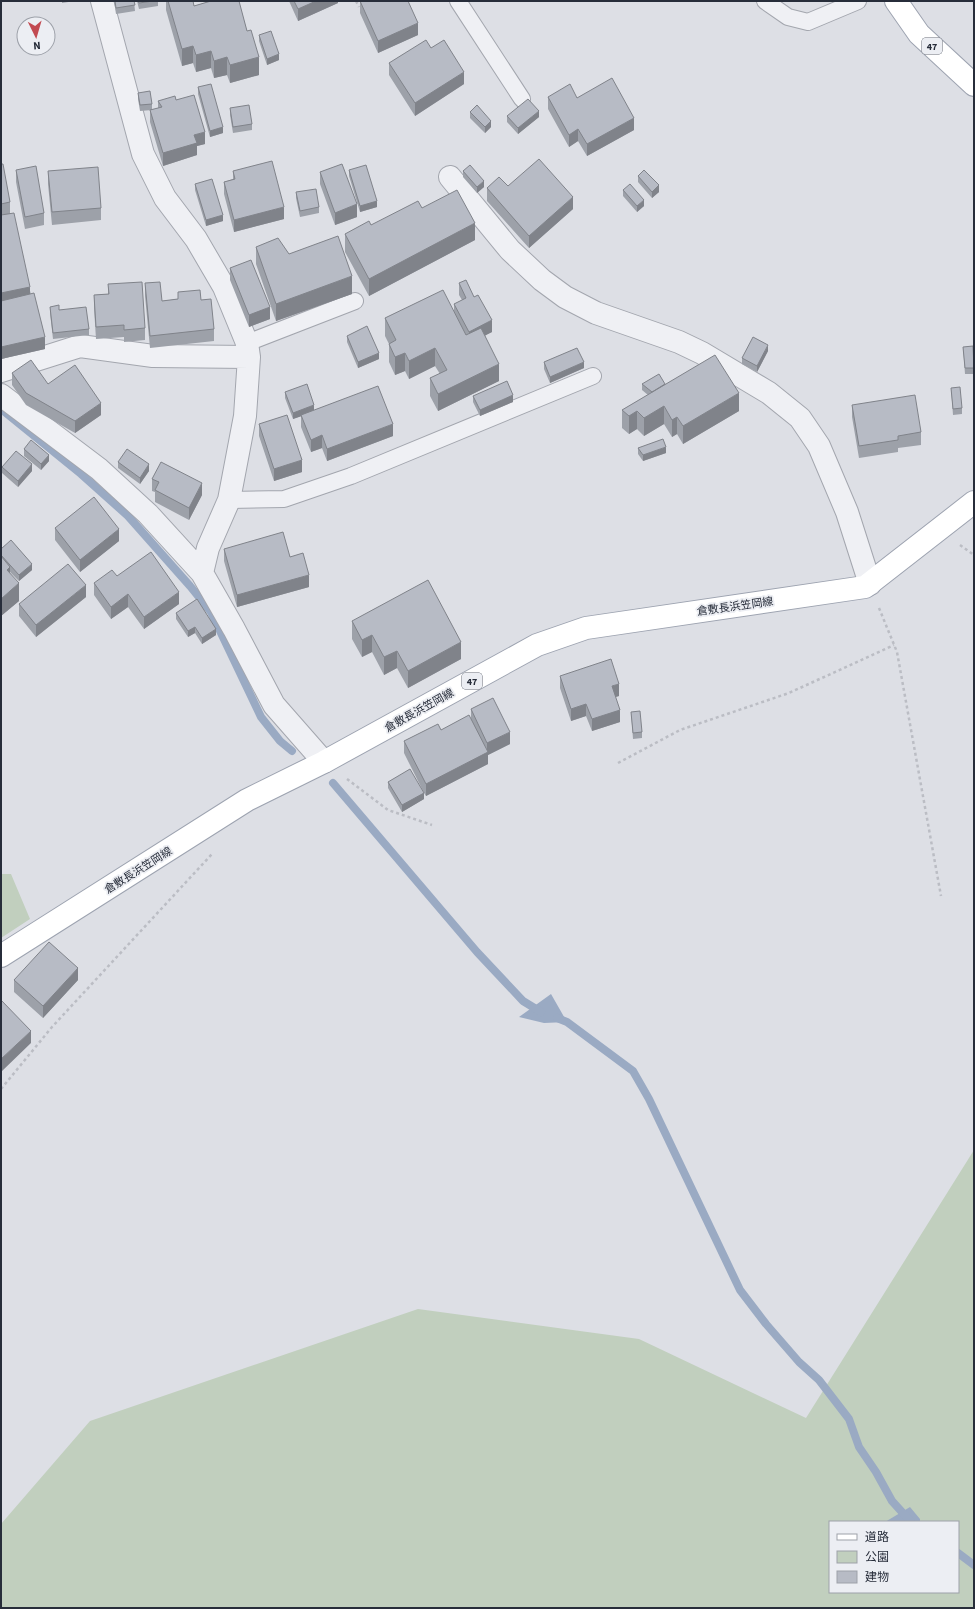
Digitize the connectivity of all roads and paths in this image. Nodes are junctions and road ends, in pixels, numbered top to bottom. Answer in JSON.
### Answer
{"nodes":[{"id":1,"x":102,"y":1,"type":"edge"},
{"id":2,"x":356,"y":1,"type":"edge"},
{"id":3,"x":458,"y":1,"type":"edge"},
{"id":4,"x":765,"y":1,"type":"edge"},
{"id":5,"x":858,"y":1,"type":"edge"},
{"id":6,"x":896,"y":1,"type":"edge"},
{"id":7,"x":359,"y":7,"type":"edge"},
{"id":8,"x":974,"y":85,"type":"edge"},
{"id":9,"x":522,"y":99,"type":"dead end"},
{"id":10,"x":450,"y":177,"type":"dead end"},
{"id":11,"x":355,"y":301,"type":"dead end"},
{"id":12,"x":248,"y":350,"type":"junction"},
{"id":13,"x":1,"y":371,"type":"edge"},
{"id":14,"x":593,"y":376,"type":"dead end"},
{"id":15,"x":1,"y":395,"type":"edge"},
{"id":16,"x":229,"y":500,"type":"junction"},
{"id":17,"x":974,"y":502,"type":"edge"},
{"id":18,"x":202,"y":573,"type":"junction"},
{"id":19,"x":870,"y":584,"type":"junction"},
{"id":20,"x":894,"y":645,"type":"junction"},
{"id":21,"x":324,"y":762,"type":"junction"},
{"id":22,"x":618,"y":763,"type":"dead end"},
{"id":23,"x":432,"y":825,"type":"dead end"},
{"id":24,"x":214,"y":852,"type":"dead end"},
{"id":25,"x":941,"y":896,"type":"dead end"},
{"id":26,"x":1,"y":956,"type":"edge"},
{"id":27,"x":1,"y":1089,"type":"edge"}],
"edges":[{"from":1,"to":12,"type":"street"},
{"from":2,"to":7,"type":"path"},
{"from":3,"to":9,"type":"lane"},
{"from":4,"to":5,"type":"lane"},
{"from":6,"to":8,"type":"main road","number":"47"},
{"from":10,"to":19,"type":"street"},
{"from":11,"to":12,"type":"lane"},
{"from":12,"to":13,"type":"street"},
{"from":12,"to":16,"type":"street"},
{"from":14,"to":16,"type":"lane"},
{"from":15,"to":18,"type":"street"},
{"from":16,"to":18,"type":"street"},
{"from":17,"to":19,"type":"main road","name":"倉敷長浜笠岡線","number":"47"},
{"from":18,"to":21,"type":"street"},
{"from":19,"to":20,"type":"path"},
{"from":19,"to":21,"type":"main road","name":"倉敷長浜笠岡線","number":"47"},
{"from":20,"to":22,"type":"path"},
{"from":20,"to":25,"type":"path"},
{"from":21,"to":23,"type":"path"},
{"from":21,"to":26,"type":"main road","name":"倉敷長浜笠岡線","number":"47"},
{"from":24,"to":27,"type":"path"}]}
